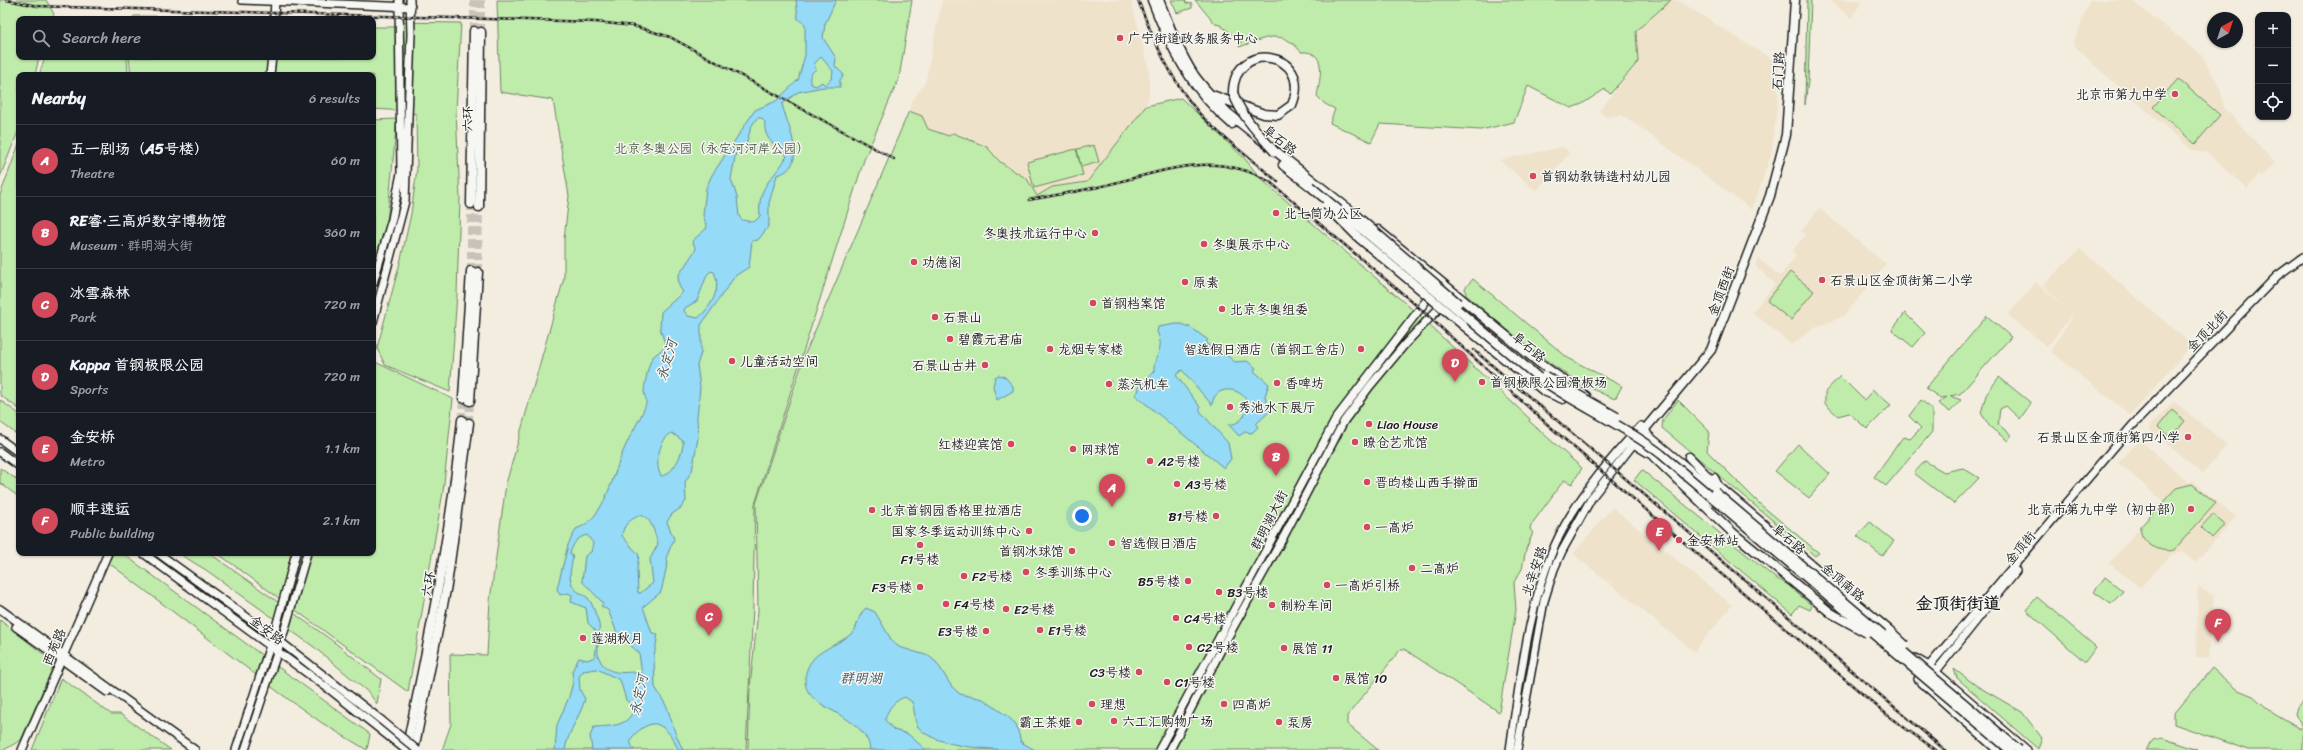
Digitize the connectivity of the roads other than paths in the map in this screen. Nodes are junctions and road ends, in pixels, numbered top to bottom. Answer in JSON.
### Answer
{"nodes":[{"id":1,"x":242,"y":0,"type":"edge"},
{"id":2,"x":1152,"y":0,"type":"edge"},
{"id":3,"x":1159,"y":0,"type":"edge"},
{"id":4,"x":1790,"y":0,"type":"edge"},
{"id":5,"x":1795,"y":0,"type":"edge"},
{"id":6,"x":275,"y":1,"type":"edge"},
{"id":7,"x":399,"y":3,"type":"edge"},
{"id":8,"x":410,"y":3,"type":"edge"},
{"id":9,"x":274,"y":16,"type":"edge"},
{"id":10,"x":477,"y":31,"type":"tunnel mouth"},
{"id":11,"x":272,"y":60,"type":"edge"},
{"id":12,"x":270,"y":72,"type":"edge"},
{"id":13,"x":1212,"y":95,"type":"dead end"},
{"id":14,"x":1782,"y":142,"type":"junction"},
{"id":15,"x":1275,"y":152,"type":"junction"},
{"id":16,"x":1310,"y":186,"type":"junction"},
{"id":17,"x":475,"y":205,"type":"tunnel mouth"},
{"id":18,"x":1346,"y":207,"type":"junction"},
{"id":19,"x":2303,"y":257,"type":"edge"},
{"id":20,"x":2303,"y":261,"type":"edge"},
{"id":21,"x":474,"y":272,"type":"tunnel mouth"},
{"id":22,"x":376,"y":273,"type":"edge"},
{"id":23,"x":1432,"y":293,"type":"dead end"},
{"id":24,"x":1444,"y":303,"type":"dead end"},
{"id":25,"x":376,"y":311,"type":"edge"},
{"id":26,"x":1586,"y":396,"type":"dead end"},
{"id":27,"x":1562,"y":399,"type":"dead end"},
{"id":28,"x":467,"y":400,"type":"tunnel mouth"},
{"id":29,"x":1643,"y":428,"type":"junction"},
{"id":30,"x":2134,"y":428,"type":"junction"},
{"id":31,"x":0,"y":439,"type":"edge"},
{"id":32,"x":1634,"y":445,"type":"junction"},
{"id":33,"x":16,"y":451,"type":"edge"},
{"id":34,"x":0,"y":452,"type":"edge"},
{"id":35,"x":1654,"y":457,"type":"junction"},
{"id":36,"x":1688,"y":460,"type":"junction"},
{"id":37,"x":16,"y":464,"type":"edge"},
{"id":38,"x":1714,"y":483,"type":"junction"},
{"id":39,"x":107,"y":556,"type":"edge"},
{"id":40,"x":147,"y":556,"type":"edge"},
{"id":41,"x":162,"y":556,"type":"edge"},
{"id":42,"x":295,"y":556,"type":"edge"},
{"id":43,"x":306,"y":556,"type":"edge"},
{"id":44,"x":0,"y":609,"type":"edge"},
{"id":45,"x":0,"y":615,"type":"edge"},
{"id":46,"x":274,"y":636,"type":"junction"},
{"id":47,"x":1879,"y":639,"type":"junction"},
{"id":48,"x":281,"y":642,"type":"junction"},
{"id":49,"x":270,"y":647,"type":"junction"},
{"id":50,"x":278,"y":653,"type":"junction"},
{"id":51,"x":62,"y":658,"type":"junction"},
{"id":52,"x":1932,"y":670,"type":"junction"},
{"id":53,"x":1918,"y":679,"type":"junction"},
{"id":54,"x":1925,"y":685,"type":"junction"},
{"id":55,"x":379,"y":723,"type":"junction"},
{"id":56,"x":22,"y":750,"type":"edge"},
{"id":57,"x":187,"y":750,"type":"edge"},
{"id":58,"x":195,"y":750,"type":"edge"},
{"id":59,"x":236,"y":750,"type":"edge"},
{"id":60,"x":245,"y":750,"type":"edge"},
{"id":61,"x":406,"y":750,"type":"edge"},
{"id":62,"x":414,"y":750,"type":"edge"},
{"id":63,"x":417,"y":750,"type":"edge"},
{"id":64,"x":1159,"y":750,"type":"edge"},
{"id":65,"x":1170,"y":750,"type":"edge"},
{"id":66,"x":1510,"y":750,"type":"edge"},
{"id":67,"x":1517,"y":750,"type":"edge"},
{"id":68,"x":1997,"y":750,"type":"edge"},
{"id":69,"x":2010,"y":750,"type":"edge"},
{"id":70,"x":2019,"y":750,"type":"edge"},
{"id":71,"x":2027,"y":750,"type":"edge"}],
"edges":[{"from":1,"to":6,"type":"main road"},
{"from":2,"to":16,"type":"highway","name":"阜石路"},
{"from":3,"to":15,"type":"highway","name":"阜石路","bridge":true},
{"from":4,"to":14,"type":"highway","name":"石门路"},
{"from":5,"to":14,"type":"highway","name":"石门路"},
{"from":6,"to":7,"type":"main road"},
{"from":6,"to":9,"type":"main road"},
{"from":7,"to":8,"type":"main road"},
{"from":7,"to":22,"type":"main road"},
{"from":8,"to":25,"type":"main road"},
{"from":10,"to":17,"type":"highway","name":"六环"},
{"from":11,"to":12,"type":"main road"},
{"from":13,"to":15,"type":"highway","bridge":true},
{"from":14,"to":29,"type":"highway","name":"金顶西街"},
{"from":15,"to":18,"type":"highway","name":"阜石路"},
{"from":16,"to":27,"type":"highway","bridge":true},
{"from":16,"to":47,"type":"highway","name":"阜石路","bridge":true},
{"from":18,"to":26,"type":"highway","bridge":true},
{"from":18,"to":52,"type":"highway","name":"阜石路","bridge":true},
{"from":19,"to":30,"type":"main road","name":"金顶北街"},
{"from":20,"to":30,"type":"main road","name":"金顶北街"},
{"from":21,"to":28,"type":"highway"},
{"from":23,"to":64,"type":"main road","name":"群明湖大街"},
{"from":24,"to":65,"type":"main road","name":"群明湖大街"},
{"from":29,"to":32,"type":"main road","name":"北辛安路"},
{"from":29,"to":36,"type":"main road"},
{"from":29,"to":38,"type":"main road","name":"金顶南路"},
{"from":29,"to":66,"type":"main road","name":"北辛安路"},
{"from":30,"to":52,"type":"main road","name":"金顶街"},
{"from":31,"to":33,"type":"main road"},
{"from":32,"to":35,"type":"main road","name":"金顶南路"},
{"from":32,"to":67,"type":"main road","name":"北辛安路"},
{"from":34,"to":37,"type":"main road"},
{"from":35,"to":47,"type":"highway","bridge":true},
{"from":35,"to":53,"type":"main road","name":"金顶南路"},
{"from":36,"to":38,"type":"main road"},
{"from":36,"to":38,"type":"highway"},
{"from":38,"to":52,"type":"highway","bridge":true},
{"from":38,"to":52,"type":"main road","name":"金顶南路"},
{"from":39,"to":51,"type":"main road","name":"西苑路"},
{"from":40,"to":49,"type":"main road","name":"金安路"},
{"from":41,"to":46,"type":"main road","name":"金安路"},
{"from":42,"to":46,"type":"main road"},
{"from":43,"to":48,"type":"main road"},
{"from":44,"to":51,"type":"main road"},
{"from":45,"to":51,"type":"main road"},
{"from":46,"to":48,"type":"main road","name":"金安路"},
{"from":46,"to":49,"type":"main road"},
{"from":47,"to":69,"type":"highway","name":"阜石路","bridge":true},
{"from":48,"to":50,"type":"main road"},
{"from":48,"to":55,"type":"main road","name":"金安路"},
{"from":49,"to":50,"type":"main road","name":"金安路"},
{"from":49,"to":59,"type":"main road"},
{"from":50,"to":55,"type":"main road","name":"金安路"},
{"from":50,"to":60,"type":"main road"},
{"from":51,"to":56,"type":"main road","name":"西苑路"},
{"from":51,"to":57,"type":"main road"},
{"from":51,"to":58,"type":"main road"},
{"from":52,"to":53,"type":"main road","name":"金顶街"},
{"from":52,"to":54,"type":"main road","name":"金顶街"},
{"from":52,"to":70,"type":"highway","name":"阜石路","bridge":true},
{"from":52,"to":71,"type":"main road","name":"金顶南路"},
{"from":53,"to":54,"type":"main road","name":"金顶南路"},
{"from":54,"to":68,"type":"main road","name":"金顶南路"},
{"from":55,"to":61,"type":"main road"},
{"from":55,"to":63,"type":"main road","bridge":true},
{"from":61,"to":62,"type":"highway","name":"六环"}]}
